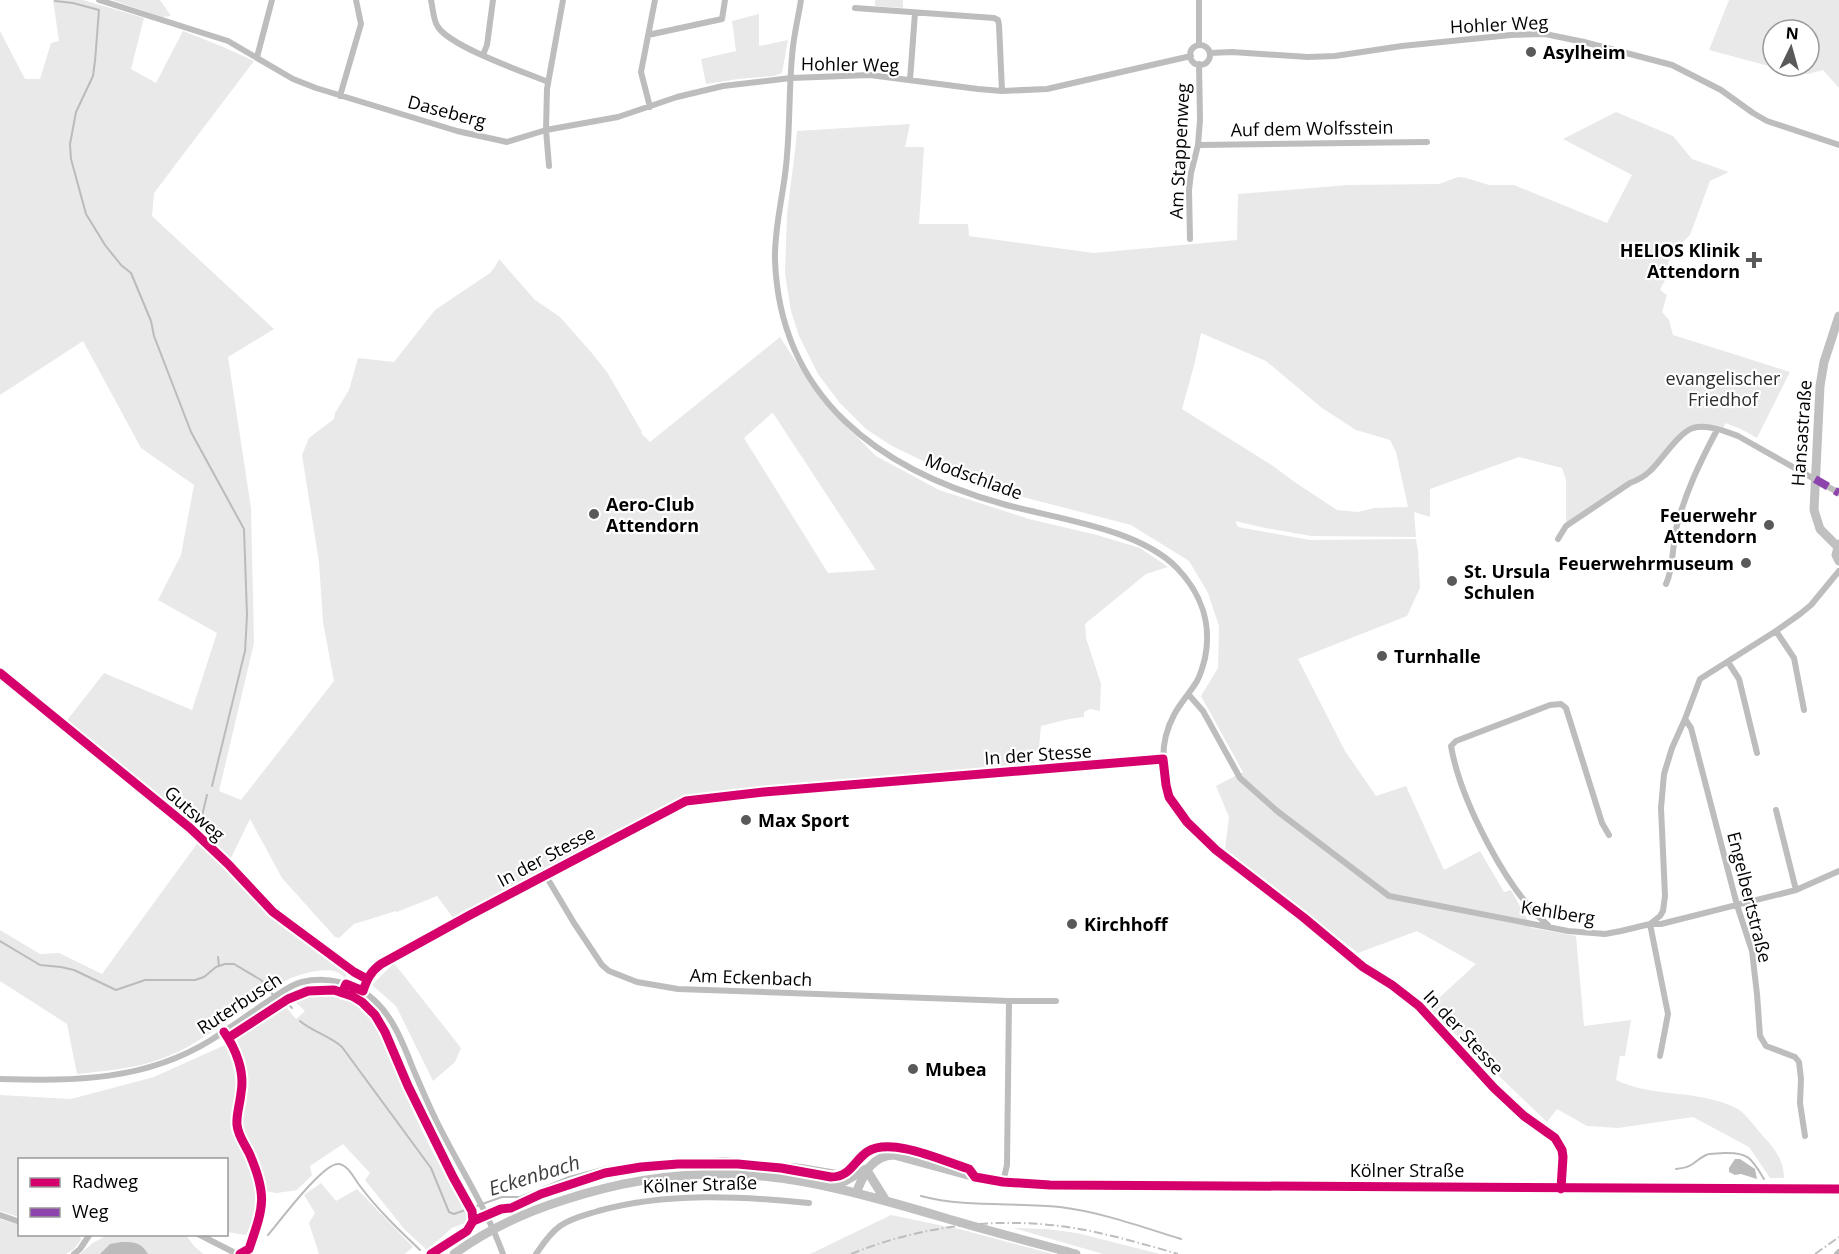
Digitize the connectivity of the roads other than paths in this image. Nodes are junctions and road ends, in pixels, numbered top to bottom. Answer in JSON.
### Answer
{"nodes":[{"id":1,"x":99,"y":0,"type":"edge"},
{"id":2,"x":272,"y":0,"type":"edge"},
{"id":3,"x":356,"y":0,"type":"edge"},
{"id":4,"x":431,"y":0,"type":"edge"},
{"id":5,"x":493,"y":0,"type":"edge"},
{"id":6,"x":563,"y":0,"type":"edge"},
{"id":7,"x":655,"y":0,"type":"edge"},
{"id":8,"x":725,"y":0,"type":"edge"},
{"id":9,"x":801,"y":0,"type":"edge"},
{"id":10,"x":1199,"y":0,"type":"edge"},
{"id":11,"x":855,"y":8,"type":"dead end"},
{"id":12,"x":915,"y":13,"type":"junction"},
{"id":13,"x":648,"y":34,"type":"junction"},
{"id":14,"x":1199,"y":45,"type":"junction"},
{"id":15,"x":1210,"y":53,"type":"junction"},
{"id":16,"x":483,"y":55,"type":"junction"},
{"id":17,"x":1191,"y":56,"type":"junction"},
{"id":18,"x":257,"y":57,"type":"junction"},
{"id":19,"x":1199,"y":64,"type":"junction"},
{"id":20,"x":791,"y":78,"type":"junction"},
{"id":21,"x":910,"y":80,"type":"junction"},
{"id":22,"x":548,"y":82,"type":"junction"},
{"id":23,"x":1002,"y":91,"type":"junction"},
{"id":24,"x":340,"y":96,"type":"junction"},
{"id":25,"x":650,"y":107,"type":"junction"},
{"id":26,"x":546,"y":130,"type":"junction"},
{"id":27,"x":1426,"y":142,"type":"dead end"},
{"id":28,"x":1198,"y":145,"type":"junction"},
{"id":29,"x":1839,"y":145,"type":"edge"},
{"id":30,"x":549,"y":166,"type":"dead end"},
{"id":31,"x":1190,"y":238,"type":"dead end"},
{"id":32,"x":1839,"y":316,"type":"edge"},
{"id":33,"x":1717,"y":429,"type":"junction"},
{"id":34,"x":1815,"y":479,"type":"junction"},
{"id":35,"x":1838,"y":489,"type":"edge"},
{"id":36,"x":1558,"y":539,"type":"dead end"},
{"id":37,"x":1838,"y":545,"type":"edge"},
{"id":38,"x":1839,"y":561,"type":"edge"},
{"id":39,"x":1839,"y":572,"type":"edge"},
{"id":40,"x":1666,"y":584,"type":"dead end"},
{"id":41,"x":1776,"y":631,"type":"junction"},
{"id":42,"x":1728,"y":662,"type":"junction"},
{"id":43,"x":0,"y":673,"type":"edge"},
{"id":44,"x":1188,"y":694,"type":"junction"},
{"id":45,"x":1804,"y":710,"type":"dead end"},
{"id":46,"x":1685,"y":718,"type":"junction"},
{"id":47,"x":1757,"y":753,"type":"dead end"},
{"id":48,"x":1163,"y":759,"type":"junction"},
{"id":49,"x":1776,"y":810,"type":"dead end"},
{"id":50,"x":1609,"y":835,"type":"dead end"},
{"id":51,"x":1839,"y":871,"type":"edge"},
{"id":52,"x":546,"y":876,"type":"junction"},
{"id":53,"x":1796,"y":890,"type":"junction"},
{"id":54,"x":1737,"y":905,"type":"junction"},
{"id":55,"x":1650,"y":924,"type":"junction"},
{"id":56,"x":1551,"y":927,"type":"junction"},
{"id":57,"x":367,"y":979,"type":"junction"},
{"id":58,"x":363,"y":991,"type":"junction"},
{"id":59,"x":1009,"y":1001,"type":"junction"},
{"id":60,"x":1056,"y":1001,"type":"dead end"},
{"id":61,"x":1660,"y":1056,"type":"dead end"},
{"id":62,"x":0,"y":1079,"type":"edge"},
{"id":63,"x":1804,"y":1136,"type":"dead end"},
{"id":64,"x":866,"y":1169,"type":"junction"},
{"id":65,"x":1004,"y":1182,"type":"junction"},
{"id":66,"x":828,"y":1187,"type":"junction"},
{"id":67,"x":1561,"y":1189,"type":"junction"},
{"id":68,"x":1839,"y":1189,"type":"edge"},
{"id":69,"x":856,"y":1193,"type":"junction"},
{"id":70,"x":886,"y":1201,"type":"junction"},
{"id":71,"x":809,"y":1203,"type":"dead end"},
{"id":72,"x":0,"y":1215,"type":"edge"},
{"id":73,"x":18,"y":1221,"type":"edge"},
{"id":74,"x":493,"y":1231,"type":"junction"},
{"id":75,"x":89,"y":1236,"type":"edge"},
{"id":76,"x":202,"y":1236,"type":"edge"},
{"id":77,"x":74,"y":1254,"type":"edge"},
{"id":78,"x":237,"y":1254,"type":"edge"},
{"id":79,"x":454,"y":1254,"type":"edge"},
{"id":80,"x":503,"y":1254,"type":"edge"},
{"id":81,"x":536,"y":1254,"type":"edge"},
{"id":82,"x":1076,"y":1254,"type":"edge"}],
"edges":[{"from":1,"to":18,"type":"street","name":"Daseberg"},
{"from":2,"to":18,"type":"street"},
{"from":3,"to":24,"type":"street"},
{"from":4,"to":16,"type":"street"},
{"from":5,"to":16,"type":"street"},
{"from":6,"to":22,"type":"street"},
{"from":7,"to":13,"type":"street"},
{"from":8,"to":13,"type":"street"},
{"from":9,"to":20,"type":"street","name":"Modschlade"},
{"from":10,"to":14,"type":"street"},
{"from":11,"to":12,"type":"street"},
{"from":12,"to":21,"type":"street"},
{"from":12,"to":23,"type":"street"},
{"from":13,"to":25,"type":"street"},
{"from":14,"to":15,"type":"street"},
{"from":14,"to":17,"type":"street"},
{"from":15,"to":19,"type":"street"},
{"from":15,"to":29,"type":"street","name":"Hohler Weg"},
{"from":16,"to":22,"type":"street"},
{"from":17,"to":19,"type":"street"},
{"from":17,"to":23,"type":"street","name":"Hohler Weg"},
{"from":18,"to":24,"type":"street","name":"Daseberg"},
{"from":19,"to":28,"type":"street","name":"Am Stappenweg"},
{"from":20,"to":21,"type":"street","name":"Hohler Weg"},
{"from":20,"to":25,"type":"street","name":"Hohler Weg"},
{"from":20,"to":44,"type":"street","name":"Modschlade"},
{"from":21,"to":23,"type":"street","name":"Hohler Weg"},
{"from":22,"to":26,"type":"street"},
{"from":24,"to":26,"type":"street","name":"Daseberg"},
{"from":25,"to":26,"type":"street","name":"Hohler Weg"},
{"from":26,"to":30,"type":"street"},
{"from":27,"to":28,"type":"street","name":"Auf dem Wolfsstein"},
{"from":28,"to":31,"type":"street","name":"Am Stappenweg"},
{"from":32,"to":34,"type":"street","name":"Hansastraße"},
{"from":33,"to":34,"type":"street"},
{"from":33,"to":36,"type":"street"},
{"from":33,"to":40,"type":"street"},
{"from":34,"to":35,"type":"street"},
{"from":34,"to":37,"type":"street","name":"Hansastraße"},
{"from":37,"to":38,"type":"street"},
{"from":39,"to":41,"type":"street"},
{"from":41,"to":42,"type":"street"},
{"from":41,"to":45,"type":"street"},
{"from":42,"to":46,"type":"street"},
{"from":42,"to":47,"type":"street"},
{"from":43,"to":57,"type":"street","name":"Gutsweg"},
{"from":44,"to":48,"type":"street","name":"Modschlade"},
{"from":44,"to":56,"type":"street","name":"Kehlberg"},
{"from":46,"to":54,"type":"street","name":"Engelbertstraße"},
{"from":46,"to":55,"type":"street"},
{"from":48,"to":52,"type":"street","name":"In der Stesse"},
{"from":48,"to":67,"type":"street","name":"In der Stesse"},
{"from":49,"to":53,"type":"street"},
{"from":50,"to":56,"type":"street"},
{"from":51,"to":53,"type":"street","name":"Kehlberg"},
{"from":52,"to":57,"type":"street","name":"In der Stesse"},
{"from":52,"to":59,"type":"street","name":"Am Eckenbach"},
{"from":53,"to":54,"type":"street","name":"Kehlberg"},
{"from":54,"to":55,"type":"street","name":"Kehlberg"},
{"from":54,"to":63,"type":"street","name":"Engelbertstraße"},
{"from":55,"to":56,"type":"street","name":"Kehlberg"},
{"from":55,"to":61,"type":"street"},
{"from":57,"to":58,"type":"street"},
{"from":58,"to":62,"type":"street","name":"Ruterbusch"},
{"from":58,"to":74,"type":"street","name":"Ruterbusch"},
{"from":59,"to":60,"type":"street","name":"Am Eckenbach"},
{"from":59,"to":65,"type":"street"},
{"from":64,"to":65,"type":"street","name":"Kölner Straße"},
{"from":64,"to":66,"type":"street","name":"Kölner Straße"},
{"from":64,"to":69,"type":"street"},
{"from":64,"to":70,"type":"street"},
{"from":65,"to":67,"type":"street","name":"Kölner Straße"},
{"from":66,"to":69,"type":"street","name":"Kölner Straße"},
{"from":66,"to":74,"type":"street","name":"Kölner Straße"},
{"from":67,"to":68,"type":"street","name":"Kölner Straße"},
{"from":69,"to":70,"type":"street","name":"Kölner Straße"},
{"from":70,"to":82,"type":"street","name":"Kölner Straße"},
{"from":71,"to":81,"type":"street","name":"Kölner Straße"},
{"from":72,"to":73,"type":"street"},
{"from":74,"to":79,"type":"street","name":"Kölner Straße"},
{"from":74,"to":80,"type":"street"},
{"from":75,"to":77,"type":"street"},
{"from":76,"to":78,"type":"street"}]}
